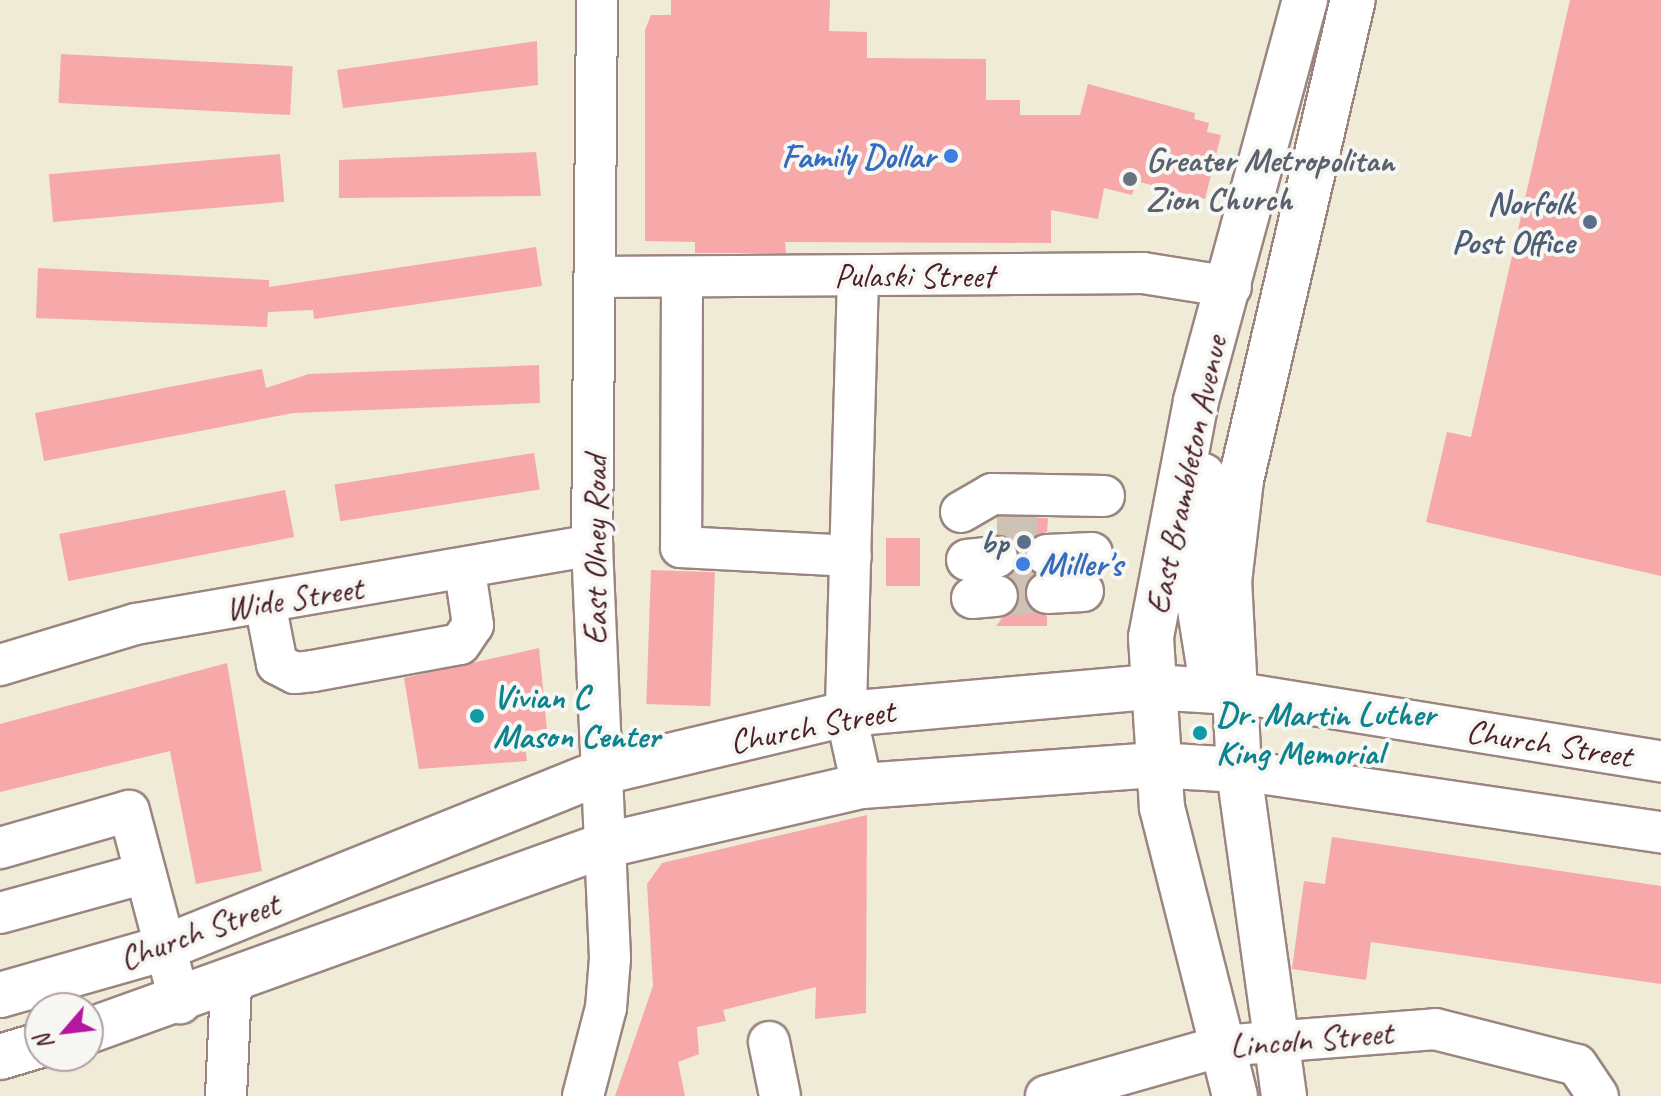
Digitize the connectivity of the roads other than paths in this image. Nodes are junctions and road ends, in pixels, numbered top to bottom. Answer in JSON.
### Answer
{"nodes":[{"id":1,"x":597,"y":0,"type":"edge"},
{"id":2,"x":1305,"y":0,"type":"edge"},
{"id":3,"x":1344,"y":2,"type":"edge"},
{"id":4,"x":597,"y":277,"type":"junction"},
{"id":5,"x":858,"y":277,"type":"junction"},
{"id":6,"x":682,"y":278,"type":"junction"},
{"id":7,"x":1231,"y":287,"type":"junction"},
{"id":8,"x":1196,"y":401,"type":"junction"},
{"id":9,"x":592,"y":545,"type":"junction"},
{"id":10,"x":979,"y":554,"type":"dead end"},
{"id":11,"x":851,"y":556,"type":"junction"},
{"id":12,"x":1056,"y":565,"type":"tunnel mouth"},
{"id":13,"x":465,"y":571,"type":"junction"},
{"id":14,"x":265,"y":603,"type":"junction"},
{"id":15,"x":1,"y":656,"type":"edge"},
{"id":16,"x":1151,"y":687,"type":"junction"},
{"id":17,"x":1223,"y":691,"type":"junction"},
{"id":18,"x":846,"y":714,"type":"junction"},
{"id":19,"x":1661,"y":761,"type":"edge"},
{"id":20,"x":1166,"y":766,"type":"junction"},
{"id":21,"x":1239,"y":770,"type":"junction"},
{"id":22,"x":598,"y":773,"type":"junction"},
{"id":23,"x":862,"y":786,"type":"junction"},
{"id":24,"x":1661,"y":832,"type":"edge"},
{"id":25,"x":602,"y":846,"type":"junction"},
{"id":26,"x":0,"y":848,"type":"edge"},
{"id":27,"x":142,"y":874,"type":"junction"},
{"id":28,"x":0,"y":913,"type":"edge"},
{"id":29,"x":161,"y":949,"type":"junction"},
{"id":30,"x":231,"y":985,"type":"junction"},
{"id":31,"x":0,"y":995,"type":"edge"},
{"id":32,"x":180,"y":1003,"type":"junction"},
{"id":33,"x":104,"y":1026,"type":"edge"},
{"id":34,"x":769,"y":1042,"type":"dead end"},
{"id":35,"x":1273,"y":1042,"type":"junction"},
{"id":36,"x":1221,"y":1046,"type":"junction"},
{"id":37,"x":24,"y":1050,"type":"edge"},
{"id":38,"x":0,"y":1057,"type":"edge"},
{"id":39,"x":1588,"y":1080,"type":"edge"},
{"id":40,"x":226,"y":1096,"type":"edge"},
{"id":41,"x":583,"y":1096,"type":"edge"},
{"id":42,"x":780,"y":1096,"type":"edge"},
{"id":43,"x":1046,"y":1096,"type":"edge"},
{"id":44,"x":1235,"y":1096,"type":"edge"},
{"id":45,"x":1284,"y":1096,"type":"edge"}],
"edges":[{"from":1,"to":4,"type":"street","name":"East Olney Road"},
{"from":2,"to":7,"type":"main road","name":"East Brambleton Avenue"},
{"from":3,"to":17,"type":"main road","name":"East Brambleton Avenue"},
{"from":4,"to":6,"type":"street","name":"Pulaski Street"},
{"from":4,"to":9,"type":"street","name":"East Olney Road"},
{"from":5,"to":6,"type":"street","name":"Pulaski Street"},
{"from":5,"to":7,"type":"street","name":"Pulaski Street"},
{"from":5,"to":11,"type":"street"},
{"from":6,"to":11,"type":"street"},
{"from":7,"to":8,"type":"main road","name":"East Brambleton Avenue"},
{"from":8,"to":16,"type":"main road","name":"East Brambleton Avenue"},
{"from":8,"to":17,"type":"main road"},
{"from":9,"to":13,"type":"street","name":"Wide Street"},
{"from":9,"to":22,"type":"street","name":"East Olney Road"},
{"from":10,"to":12,"type":"street"},
{"from":11,"to":18,"type":"street"},
{"from":13,"to":14,"type":"street","name":"Wide Street"},
{"from":13,"to":14,"type":"street"},
{"from":14,"to":15,"type":"street","name":"Wide Street"},
{"from":16,"to":17,"type":"main road","name":"Church Street"},
{"from":16,"to":18,"type":"main road","name":"Church Street"},
{"from":16,"to":20,"type":"main road","name":"East Brambleton Avenue"},
{"from":17,"to":19,"type":"street","name":"Church Street"},
{"from":17,"to":21,"type":"main road","name":"East Brambleton Avenue"},
{"from":18,"to":22,"type":"main road","name":"Church Street"},
{"from":18,"to":23,"type":"street"},
{"from":20,"to":21,"type":"main road","name":"Church Street"},
{"from":20,"to":23,"type":"main road","name":"Church Street"},
{"from":20,"to":35,"type":"main road"},
{"from":20,"to":36,"type":"main road","name":"East Brambleton Avenue"},
{"from":21,"to":24,"type":"street","name":"Church Street"},
{"from":21,"to":35,"type":"main road","name":"East Brambleton Avenue"},
{"from":22,"to":25,"type":"street","name":"East Olney Road"},
{"from":22,"to":29,"type":"main road","name":"Church Street"},
{"from":23,"to":25,"type":"main road","name":"Church Street"},
{"from":25,"to":30,"type":"main road","name":"Church Street"},
{"from":25,"to":41,"type":"street","name":"East Olney Road"},
{"from":26,"to":27,"type":"street"},
{"from":27,"to":28,"type":"street"},
{"from":27,"to":29,"type":"street"},
{"from":29,"to":31,"type":"main road","name":"Church Street"},
{"from":29,"to":32,"type":"street"},
{"from":30,"to":32,"type":"main road","name":"Church Street"},
{"from":30,"to":40,"type":"street"},
{"from":32,"to":33,"type":"main road","name":"Church Street"},
{"from":34,"to":42,"type":"street"},
{"from":35,"to":36,"type":"street","name":"Lincoln Street"},
{"from":35,"to":39,"type":"street","name":"Lincoln Street"},
{"from":35,"to":45,"type":"main road","name":"East Brambleton Avenue"},
{"from":36,"to":43,"type":"street","name":"Lincoln Street"},
{"from":36,"to":44,"type":"main road","name":"East Brambleton Avenue"},
{"from":37,"to":38,"type":"main road"}]}
